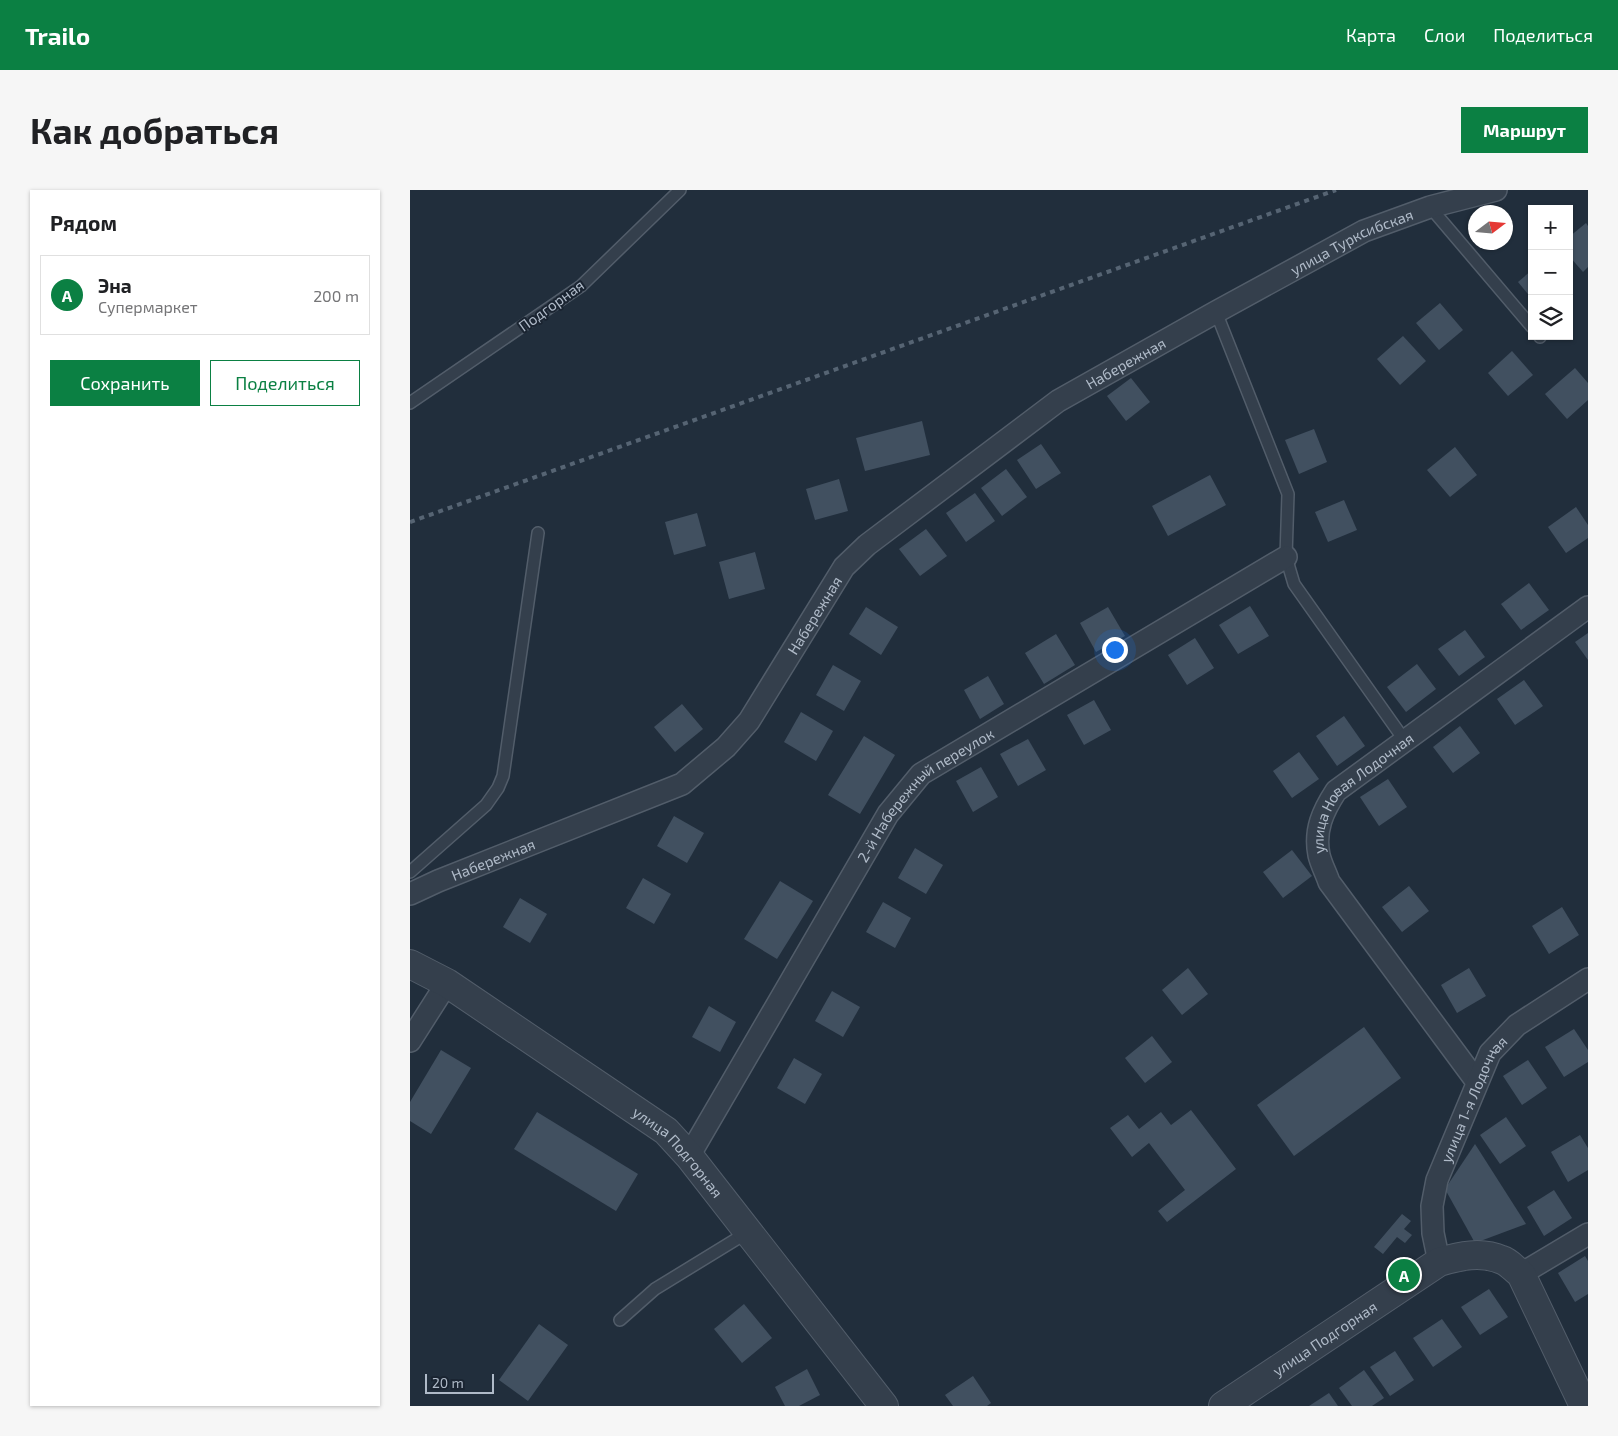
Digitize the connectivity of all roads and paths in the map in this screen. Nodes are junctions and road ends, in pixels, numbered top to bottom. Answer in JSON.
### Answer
{"nodes":[{"id":1,"x":680,"y":190,"type":"edge"},
{"id":2,"x":1496,"y":190,"type":"edge"},
{"id":3,"x":1430,"y":207,"type":"junction"},
{"id":4,"x":1216,"y":312,"type":"junction"},
{"id":5,"x":1528,"y":322,"type":"edge"},
{"id":6,"x":410,"y":403,"type":"edge"},
{"id":7,"x":538,"y":533,"type":"dead end"},
{"id":8,"x":1286,"y":557,"type":"junction"},
{"id":9,"x":1588,"y":608,"type":"edge"},
{"id":10,"x":1405,"y":741,"type":"junction"},
{"id":11,"x":410,"y":872,"type":"edge"},
{"id":12,"x":410,"y":894,"type":"edge"},
{"id":13,"x":410,"y":964,"type":"edge"},
{"id":14,"x":1588,"y":979,"type":"edge"},
{"id":15,"x":447,"y":983,"type":"junction"},
{"id":16,"x":410,"y":1042,"type":"edge"},
{"id":17,"x":1477,"y":1082,"type":"junction"},
{"id":18,"x":689,"y":1156,"type":"junction"},
{"id":19,"x":748,"y":1232,"type":"junction"},
{"id":20,"x":1588,"y":1234,"type":"edge"},
{"id":21,"x":1439,"y":1262,"type":"junction"},
{"id":22,"x":1521,"y":1274,"type":"junction"},
{"id":23,"x":620,"y":1320,"type":"dead end"},
{"id":24,"x":884,"y":1406,"type":"edge"},
{"id":25,"x":1223,"y":1406,"type":"edge"},
{"id":26,"x":1584,"y":1406,"type":"edge"}],
"edges":[{"from":1,"to":6,"type":"lane","name":"Подгорная"},
{"from":2,"to":3,"type":"street","name":"улица Турксибская"},
{"from":3,"to":4,"type":"street","name":"улица Турксибская"},
{"from":3,"to":5,"type":"lane"},
{"from":4,"to":8,"type":"lane"},
{"from":4,"to":12,"type":"street","name":"Набережная"},
{"from":7,"to":11,"type":"lane"},
{"from":8,"to":10,"type":"lane"},
{"from":8,"to":18,"type":"street","name":"2-й Набережный переулок"},
{"from":9,"to":10,"type":"street","name":"улица Новая Лодочная"},
{"from":10,"to":17,"type":"street","name":"улица Новая Лодочная"},
{"from":13,"to":15,"type":"street","name":"улица Подгорная"},
{"from":14,"to":17,"type":"street","name":"улица 1-я Лодочная"},
{"from":15,"to":16,"type":"street"},
{"from":15,"to":18,"type":"street","name":"улица Подгорная"},
{"from":17,"to":21,"type":"street","name":"улица 1-я Лодочная"},
{"from":18,"to":19,"type":"street","name":"улица Подгорная"},
{"from":19,"to":23,"type":"lane"},
{"from":19,"to":24,"type":"street","name":"улица Подгорная"},
{"from":20,"to":22,"type":"street"},
{"from":21,"to":22,"type":"street","name":"улица Подгорная"},
{"from":21,"to":25,"type":"street","name":"улица Подгорная"},
{"from":22,"to":26,"type":"street"}]}
